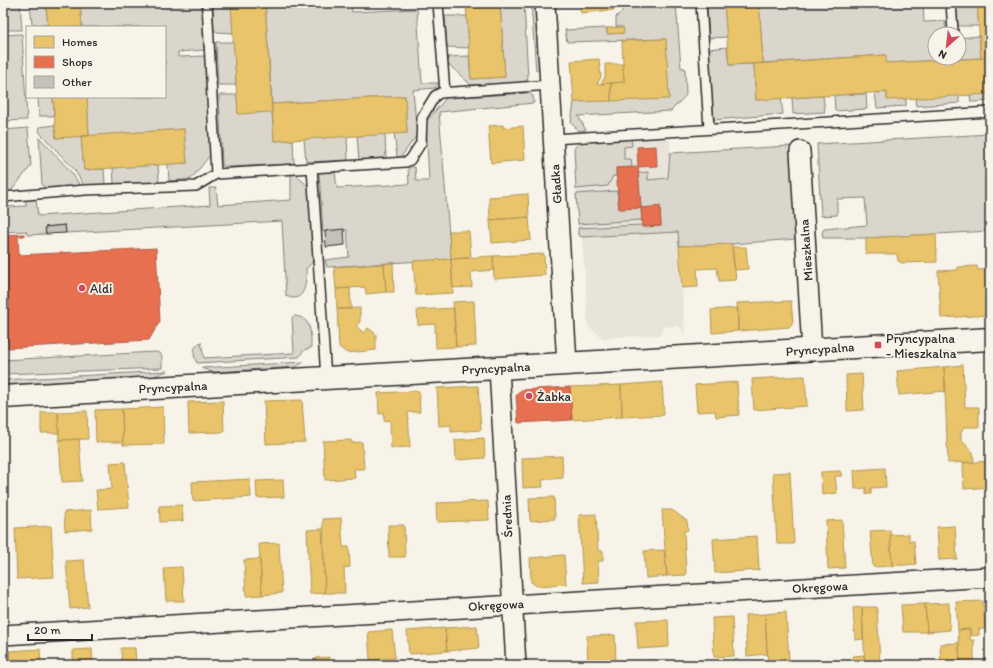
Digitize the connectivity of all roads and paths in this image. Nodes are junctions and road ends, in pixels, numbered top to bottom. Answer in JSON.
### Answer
{"nodes":[{"id":1,"x":207,"y":3,"type":"edge"},
{"id":2,"x":438,"y":3,"type":"edge"},
{"id":3,"x":544,"y":3,"type":"edge"},
{"id":4,"x":701,"y":3,"type":"edge"},
{"id":5,"x":951,"y":3,"type":"edge"},
{"id":6,"x":953,"y":26,"type":"edge"},
{"id":7,"x":550,"y":85,"type":"junction"},
{"id":8,"x":445,"y":92,"type":"junction"},
{"id":9,"x":990,"y":112,"type":"edge"},
{"id":10,"x":709,"y":129,"type":"junction"},
{"id":11,"x":553,"y":138,"type":"junction"},
{"id":12,"x":800,"y":151,"type":"dead end"},
{"id":13,"x":312,"y":168,"type":"junction"},
{"id":14,"x":216,"y":174,"type":"junction"},
{"id":15,"x":3,"y":197,"type":"edge"},
{"id":16,"x":990,"y":339,"type":"edge"},
{"id":17,"x":812,"y":350,"type":"junction"},
{"id":18,"x":567,"y":364,"type":"junction"},
{"id":19,"x":498,"y":368,"type":"junction"},
{"id":20,"x":326,"y":378,"type":"junction"},
{"id":21,"x":3,"y":397,"type":"edge"},
{"id":22,"x":990,"y":577,"type":"edge"},
{"id":23,"x":513,"y":604,"type":"junction"},
{"id":24,"x":3,"y":635,"type":"edge"},
{"id":25,"x":516,"y":665,"type":"edge"}],
"edges":[{"from":1,"to":14,"type":"lane"},
{"from":2,"to":8,"type":"lane"},
{"from":3,"to":7,"type":"street","name":"Gładka"},
{"from":4,"to":10,"type":"lane"},
{"from":5,"to":6,"type":"lane"},
{"from":7,"to":8,"type":"lane"},
{"from":7,"to":11,"type":"street","name":"Gładka"},
{"from":8,"to":13,"type":"lane"},
{"from":9,"to":10,"type":"lane"},
{"from":10,"to":11,"type":"lane"},
{"from":11,"to":18,"type":"street","name":"Gładka"},
{"from":12,"to":17,"type":"street","name":"Mieszkalna"},
{"from":13,"to":14,"type":"lane"},
{"from":13,"to":20,"type":"lane"},
{"from":14,"to":15,"type":"lane"},
{"from":16,"to":17,"type":"street","name":"Pryncypalna"},
{"from":17,"to":18,"type":"street","name":"Pryncypalna"},
{"from":18,"to":19,"type":"street","name":"Pryncypalna"},
{"from":19,"to":20,"type":"street","name":"Pryncypalna"},
{"from":19,"to":23,"type":"street","name":"Średnia"},
{"from":20,"to":21,"type":"street","name":"Pryncypalna"},
{"from":22,"to":23,"type":"street","name":"Okręgowa"},
{"from":23,"to":24,"type":"street","name":"Okręgowa"},
{"from":23,"to":25,"type":"street","name":"Średnia"}]}
